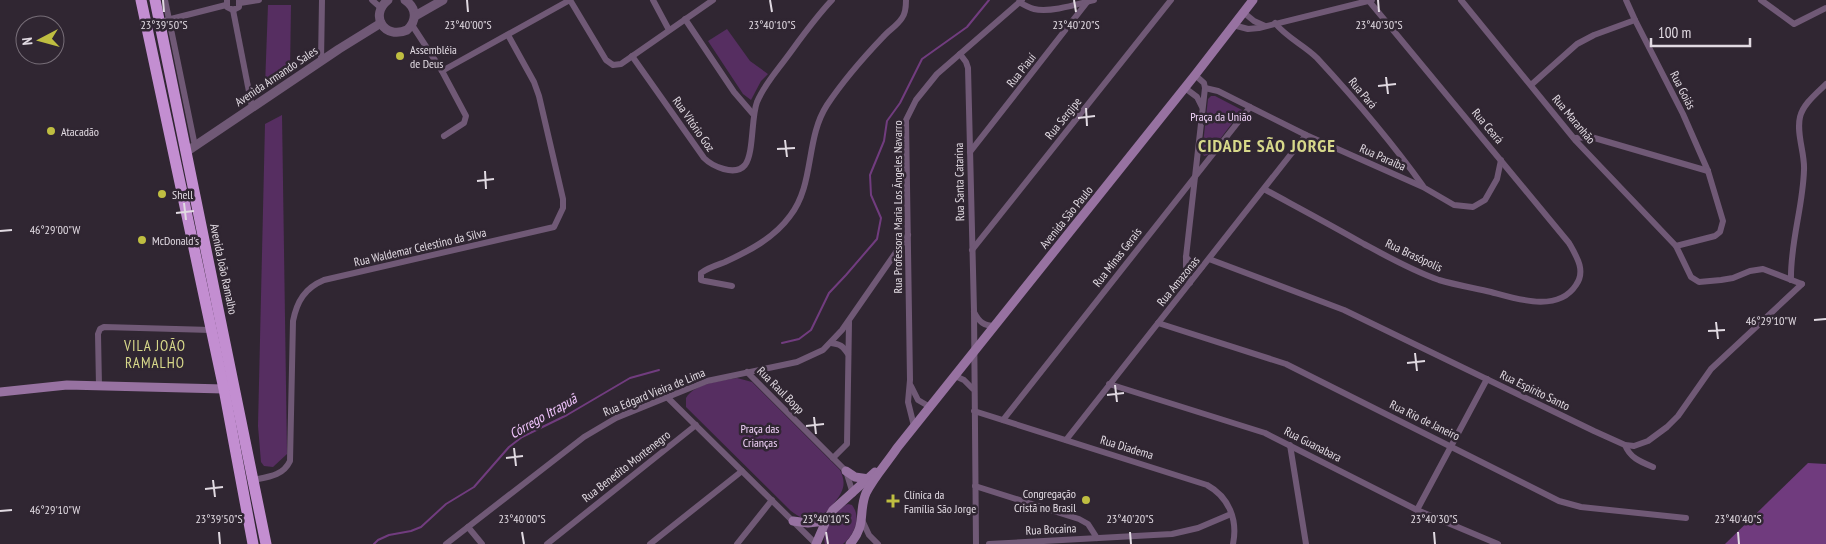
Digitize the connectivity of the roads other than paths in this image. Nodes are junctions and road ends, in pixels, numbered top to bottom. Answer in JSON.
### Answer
{"nodes":[{"id":1,"x":141,"y":0,"type":"edge"},
{"id":2,"x":155,"y":0,"type":"edge"},
{"id":3,"x":164,"y":0,"type":"edge"},
{"id":4,"x":259,"y":0,"type":"edge"},
{"id":5,"x":322,"y":0,"type":"edge"},
{"id":6,"x":372,"y":0,"type":"edge"},
{"id":7,"x":443,"y":0,"type":"edge"},
{"id":8,"x":570,"y":0,"type":"edge"},
{"id":9,"x":653,"y":0,"type":"edge"},
{"id":10,"x":712,"y":0,"type":"edge"},
{"id":11,"x":832,"y":0,"type":"edge"},
{"id":12,"x":906,"y":0,"type":"edge"},
{"id":13,"x":1171,"y":0,"type":"edge"},
{"id":14,"x":1253,"y":0,"type":"edge"},
{"id":15,"x":1370,"y":0,"type":"edge"},
{"id":16,"x":1461,"y":0,"type":"edge"},
{"id":17,"x":1626,"y":0,"type":"edge"},
{"id":18,"x":1760,"y":0,"type":"edge"},
{"id":19,"x":240,"y":1,"type":"edge"},
{"id":20,"x":408,"y":1,"type":"edge"},
{"id":21,"x":1021,"y":1,"type":"edge"},
{"id":22,"x":1092,"y":1,"type":"edge"},
{"id":23,"x":226,"y":3,"type":"edge"},
{"id":24,"x":383,"y":4,"type":"edge"},
{"id":25,"x":1826,"y":8,"type":"edge"},
{"id":26,"x":233,"y":10,"type":"junction"},
{"id":27,"x":1243,"y":12,"type":"junction"},
{"id":28,"x":415,"y":16,"type":"junction"},
{"id":29,"x":685,"y":19,"type":"junction"},
{"id":30,"x":1635,"y":20,"type":"junction"},
{"id":31,"x":164,"y":21,"type":"junction"},
{"id":32,"x":381,"y":23,"type":"junction"},
{"id":33,"x":1275,"y":23,"type":"junction"},
{"id":34,"x":412,"y":25,"type":"junction"},
{"id":35,"x":1233,"y":25,"type":"junction"},
{"id":36,"x":1265,"y":26,"type":"junction"},
{"id":37,"x":669,"y":30,"type":"junction"},
{"id":38,"x":508,"y":35,"type":"junction"},
{"id":39,"x":960,"y":54,"type":"junction"},
{"id":40,"x":632,"y":56,"type":"junction"},
{"id":41,"x":322,"y":61,"type":"junction"},
{"id":42,"x":442,"y":71,"type":"junction"},
{"id":43,"x":1195,"y":75,"type":"junction"},
{"id":44,"x":1826,"y":84,"type":"edge"},
{"id":45,"x":1531,"y":85,"type":"junction"},
{"id":46,"x":1185,"y":88,"type":"junction"},
{"id":47,"x":1205,"y":88,"type":"junction"},
{"id":48,"x":252,"y":107,"type":"junction"},
{"id":49,"x":1250,"y":108,"type":"junction"},
{"id":50,"x":1203,"y":109,"type":"junction"},
{"id":51,"x":753,"y":114,"type":"junction"},
{"id":52,"x":1306,"y":135,"type":"junction"},
{"id":53,"x":444,"y":136,"type":"dead end"},
{"id":54,"x":1575,"y":138,"type":"junction"},
{"id":55,"x":190,"y":149,"type":"junction"},
{"id":56,"x":970,"y":152,"type":"junction"},
{"id":57,"x":174,"y":160,"type":"junction"},
{"id":58,"x":1501,"y":160,"type":"junction"},
{"id":59,"x":1708,"y":171,"type":"junction"},
{"id":60,"x":1194,"y":177,"type":"junction"},
{"id":61,"x":1423,"y":187,"type":"junction"},
{"id":62,"x":1264,"y":189,"type":"junction"},
{"id":63,"x":908,"y":236,"type":"junction"},
{"id":64,"x":1676,"y":246,"type":"junction"},
{"id":65,"x":972,"y":250,"type":"junction"},
{"id":66,"x":1186,"y":256,"type":"junction"},
{"id":67,"x":1209,"y":260,"type":"junction"},
{"id":68,"x":1202,"y":267,"type":"junction"},
{"id":69,"x":1582,"y":271,"type":"joint"},
{"id":70,"x":1791,"y":280,"type":"junction"},
{"id":71,"x":1190,"y":283,"type":"junction"},
{"id":72,"x":732,"y":286,"type":"dead end"},
{"id":73,"x":974,"y":311,"type":"junction"},
{"id":74,"x":849,"y":320,"type":"junction"},
{"id":75,"x":1158,"y":323,"type":"junction"},
{"id":76,"x":995,"y":326,"type":"junction"},
{"id":77,"x":211,"y":330,"type":"junction"},
{"id":78,"x":831,"y":343,"type":"junction"},
{"id":79,"x":974,"y":352,"type":"junction"},
{"id":80,"x":848,"y":354,"type":"junction"},
{"id":81,"x":747,"y":372,"type":"junction"},
{"id":82,"x":955,"y":376,"type":"junction"},
{"id":83,"x":1487,"y":379,"type":"junction"},
{"id":84,"x":910,"y":380,"type":"junction"},
{"id":85,"x":1109,"y":384,"type":"junction"},
{"id":86,"x":99,"y":386,"type":"junction"},
{"id":87,"x":224,"y":389,"type":"junction"},
{"id":88,"x":973,"y":389,"type":"junction"},
{"id":89,"x":0,"y":392,"type":"edge"},
{"id":90,"x":668,"y":398,"type":"junction"},
{"id":91,"x":930,"y":407,"type":"junction"},
{"id":92,"x":974,"y":411,"type":"junction"},
{"id":93,"x":1003,"y":420,"type":"junction"},
{"id":94,"x":696,"y":425,"type":"junction"},
{"id":95,"x":914,"y":426,"type":"junction"},
{"id":96,"x":1066,"y":440,"type":"junction"},
{"id":97,"x":1290,"y":445,"type":"junction"},
{"id":98,"x":1625,"y":445,"type":"junction"},
{"id":99,"x":1452,"y":446,"type":"junction"},
{"id":100,"x":897,"y":448,"type":"junction"},
{"id":101,"x":833,"y":458,"type":"junction"},
{"id":102,"x":1653,"y":467,"type":"dead end"},
{"id":103,"x":846,"y":470,"type":"junction"},
{"id":104,"x":742,"y":471,"type":"junction"},
{"id":105,"x":868,"y":479,"type":"junction"},
{"id":106,"x":253,"y":480,"type":"junction"},
{"id":107,"x":975,"y":486,"type":"junction"},
{"id":108,"x":852,"y":494,"type":"junction"},
{"id":109,"x":772,"y":500,"type":"junction"},
{"id":110,"x":246,"y":509,"type":"junction"},
{"id":111,"x":1417,"y":510,"type":"junction"},
{"id":112,"x":1231,"y":514,"type":"junction"},
{"id":113,"x":862,"y":516,"type":"junction"},
{"id":114,"x":1686,"y":518,"type":"dead end"},
{"id":115,"x":793,"y":521,"type":"junction"},
{"id":116,"x":826,"y":521,"type":"junction"},
{"id":117,"x":468,"y":527,"type":"junction"},
{"id":118,"x":1097,"y":538,"type":"junction"},
{"id":119,"x":249,"y":544,"type":"edge"},
{"id":120,"x":253,"y":544,"type":"edge"},
{"id":121,"x":266,"y":544,"type":"edge"},
{"id":122,"x":446,"y":544,"type":"edge"},
{"id":123,"x":482,"y":544,"type":"edge"},
{"id":124,"x":546,"y":544,"type":"edge"},
{"id":125,"x":650,"y":544,"type":"edge"},
{"id":126,"x":737,"y":544,"type":"edge"},
{"id":127,"x":816,"y":544,"type":"edge"},
{"id":128,"x":850,"y":544,"type":"edge"},
{"id":129,"x":878,"y":544,"type":"edge"},
{"id":130,"x":976,"y":544,"type":"edge"},
{"id":131,"x":989,"y":544,"type":"edge"},
{"id":132,"x":1233,"y":544,"type":"edge"},
{"id":133,"x":1306,"y":544,"type":"edge"},
{"id":134,"x":1498,"y":544,"type":"edge"}],
"edges":[{"from":1,"to":57,"type":"highway","name":"Avenida João Ramalho"},
{"from":2,"to":31,"type":"highway","name":"Avenida João Ramalho"},
{"from":3,"to":31,"type":"street"},
{"from":4,"to":19,"type":"street"},
{"from":5,"to":41,"type":"street"},
{"from":6,"to":24,"type":"street"},
{"from":7,"to":28,"type":"street"},
{"from":8,"to":38,"type":"street"},
{"from":8,"to":40,"type":"street"},
{"from":9,"to":37,"type":"street"},
{"from":10,"to":29,"type":"street"},
{"from":11,"to":51,"type":"street","name":"Rua Vitório Goz"},
{"from":12,"to":72,"type":"street"},
{"from":13,"to":65,"type":"street","name":"Rua Sergipe"},
{"from":14,"to":27,"type":"main road","name":"Avenida São Paulo"},
{"from":15,"to":33,"type":"street"},
{"from":15,"to":58,"type":"street","name":"Rua Ceará"},
{"from":16,"to":45,"type":"street","name":"Rua Maranhão"},
{"from":17,"to":30,"type":"street","name":"Rua Goiás"},
{"from":18,"to":25,"type":"street"},
{"from":19,"to":26,"type":"street"},
{"from":20,"to":28,"type":"street"},
{"from":21,"to":22,"type":"street"},
{"from":21,"to":39,"type":"street","name":"Rua Professora Maria Los Ângeles Navarro"},
{"from":22,"to":56,"type":"street","name":"Rua Piauí"},
{"from":23,"to":26,"type":"street"},
{"from":23,"to":31,"type":"street"},
{"from":24,"to":32,"type":"street"},
{"from":26,"to":48,"type":"street"},
{"from":27,"to":35,"type":"main road","name":"Avenida São Paulo"},
{"from":27,"to":36,"type":"street"},
{"from":28,"to":34,"type":"street"},
{"from":29,"to":37,"type":"street"},
{"from":29,"to":51,"type":"street"},
{"from":30,"to":45,"type":"street"},
{"from":30,"to":59,"type":"street","name":"Rua Goiás"},
{"from":31,"to":55,"type":"highway","name":"Avenida João Ramalho"},
{"from":32,"to":34,"type":"street"},
{"from":32,"to":41,"type":"street","name":"Avenida Armando Sales"},
{"from":33,"to":36,"type":"street"},
{"from":33,"to":61,"type":"street","name":"Rua Pará"},
{"from":34,"to":42,"type":"street"},
{"from":35,"to":36,"type":"street"},
{"from":35,"to":43,"type":"main road","name":"Avenida São Paulo"},
{"from":37,"to":40,"type":"street"},
{"from":38,"to":42,"type":"street"},
{"from":38,"to":106,"type":"street","name":"Rua Waldemar Celestino da Silva"},
{"from":39,"to":56,"type":"street","name":"Rua Santa Catarina"},
{"from":39,"to":63,"type":"street","name":"Rua Professora Maria Los Ângeles Navarro"},
{"from":40,"to":51,"type":"street","name":"Rua Vitório Goz"},
{"from":41,"to":48,"type":"street","name":"Avenida Armando Sales"},
{"from":42,"to":53,"type":"street"},
{"from":43,"to":46,"type":"main road","name":"Avenida São Paulo"},
{"from":43,"to":47,"type":"street"},
{"from":44,"to":70,"type":"street"},
{"from":45,"to":54,"type":"street","name":"Rua Maranhão"},
{"from":46,"to":50,"type":"street"},
{"from":46,"to":76,"type":"main road","name":"Avenida São Paulo"},
{"from":47,"to":49,"type":"street","name":"Rua Paraíba"},
{"from":47,"to":50,"type":"street"},
{"from":48,"to":55,"type":"street","name":"Avenida Armando Sales"},
{"from":49,"to":52,"type":"street","name":"Rua Paraíba"},
{"from":49,"to":60,"type":"street","name":"Rua Minas Gerais"},
{"from":50,"to":60,"type":"street"},
{"from":52,"to":61,"type":"street","name":"Rua Paraíba"},
{"from":52,"to":62,"type":"street","name":"Rua Amazonas"},
{"from":54,"to":59,"type":"street"},
{"from":54,"to":64,"type":"street","name":"Rua Maranhão"},
{"from":55,"to":57,"type":"highway"},
{"from":55,"to":106,"type":"highway","name":"Avenida João Ramalho"},
{"from":56,"to":65,"type":"street","name":"Rua Santa Catarina"},
{"from":57,"to":77,"type":"highway","name":"Avenida João Ramalho"},
{"from":58,"to":61,"type":"street","name":"Rua Paraíba"},
{"from":58,"to":69,"type":"street","name":"Rua Ceará"},
{"from":59,"to":64,"type":"street","name":"Rua Goiás"},
{"from":60,"to":66,"type":"street"},
{"from":60,"to":93,"type":"street","name":"Rua Minas Gerais"},
{"from":62,"to":67,"type":"street","name":"Rua Amazonas"},
{"from":62,"to":69,"type":"street","name":"Rua Brasópolis"},
{"from":63,"to":74,"type":"street","name":"Rua Edgard Vieira de Lima"},
{"from":63,"to":84,"type":"street","name":"Rua Professora Maria Los Ângeles Navarro"},
{"from":64,"to":70,"type":"street","name":"Rua Maranhão"},
{"from":65,"to":73,"type":"street","name":"Rua Santa Catarina"},
{"from":66,"to":68,"type":"street"},
{"from":66,"to":71,"type":"street"},
{"from":67,"to":68,"type":"street","name":"Rua Amazonas"},
{"from":67,"to":83,"type":"street","name":"Rua Espírito Santo"},
{"from":68,"to":71,"type":"street","name":"Rua Amazonas"},
{"from":70,"to":98,"type":"street"},
{"from":71,"to":75,"type":"street","name":"Rua Amazonas"},
{"from":73,"to":76,"type":"street"},
{"from":73,"to":79,"type":"street","name":"Rua Santa Catarina"},
{"from":74,"to":78,"type":"street","name":"Rua Edgard Vieira de Lima"},
{"from":74,"to":80,"type":"street"},
{"from":75,"to":85,"type":"street","name":"Rua Amazonas"},
{"from":75,"to":99,"type":"street","name":"Rua Rio de Janeiro"},
{"from":76,"to":79,"type":"main road","name":"Avenida São Paulo"},
{"from":77,"to":86,"type":"street"},
{"from":77,"to":87,"type":"highway","name":"Avenida João Ramalho"},
{"from":78,"to":80,"type":"street"},
{"from":78,"to":81,"type":"street","name":"Rua Edgard Vieira de Lima"},
{"from":79,"to":82,"type":"main road","name":"Avenida São Paulo"},
{"from":79,"to":88,"type":"street","name":"Rua Santa Catarina"},
{"from":80,"to":101,"type":"street"},
{"from":81,"to":90,"type":"street","name":"Rua Edgard Vieira de Lima"},
{"from":81,"to":101,"type":"street","name":"Rua Raul Bopp"},
{"from":82,"to":88,"type":"street"},
{"from":82,"to":91,"type":"main road","name":"Avenida São Paulo"},
{"from":83,"to":98,"type":"street","name":"Rua Espírito Santo"},
{"from":83,"to":99,"type":"street"},
{"from":84,"to":91,"type":"street","name":"Rua Professora Maria Los Ângeles Navarro"},
{"from":84,"to":95,"type":"street","name":"Rua Professora Maria Los Ângeles Navarro"},
{"from":85,"to":96,"type":"street","name":"Rua Amazonas"},
{"from":85,"to":97,"type":"street","name":"Rua Guanabara"},
{"from":86,"to":87,"type":"main road"},
{"from":86,"to":89,"type":"main road"},
{"from":87,"to":110,"type":"highway","name":"Avenida João Ramalho"},
{"from":88,"to":92,"type":"street","name":"Rua Santa Catarina"},
{"from":90,"to":94,"type":"street"},
{"from":90,"to":117,"type":"street","name":"Rua Edgard Vieira de Lima"},
{"from":91,"to":95,"type":"main road","name":"Avenida São Paulo"},
{"from":92,"to":93,"type":"street","name":"Rua Diadema"},
{"from":92,"to":107,"type":"street","name":"Rua Santa Catarina"},
{"from":93,"to":96,"type":"street","name":"Rua Diadema"},
{"from":94,"to":104,"type":"street"},
{"from":94,"to":124,"type":"street","name":"Rua Benedito Montenegro"},
{"from":95,"to":100,"type":"main road","name":"Avenida São Paulo"},
{"from":96,"to":112,"type":"street","name":"Rua Diadema"},
{"from":97,"to":111,"type":"street","name":"Rua Guanabara"},
{"from":97,"to":133,"type":"street"},
{"from":98,"to":102,"type":"street","name":"Rua Espírito Santo"},
{"from":99,"to":111,"type":"street"},
{"from":99,"to":114,"type":"street","name":"Rua Rio de Janeiro"},
{"from":100,"to":105,"type":"main road","name":"Avenida São Paulo"},
{"from":100,"to":113,"type":"main road","name":"Avenida São Paulo"},
{"from":101,"to":103,"type":"street","name":"Rua Raul Bopp"},
{"from":103,"to":105,"type":"main road"},
{"from":103,"to":108,"type":"street"},
{"from":104,"to":109,"type":"street"},
{"from":104,"to":125,"type":"street"},
{"from":105,"to":108,"type":"main road","name":"Avenida São Paulo"},
{"from":106,"to":121,"type":"highway","name":"Avenida João Ramalho"},
{"from":107,"to":118,"type":"street"},
{"from":107,"to":130,"type":"street","name":"Rua Santa Catarina"},
{"from":108,"to":113,"type":"main road"},
{"from":108,"to":116,"type":"main road","name":"Avenida São Paulo"},
{"from":109,"to":115,"type":"street"},
{"from":109,"to":126,"type":"street"},
{"from":110,"to":119,"type":"main road","name":"Avenida João Ramalho"},
{"from":110,"to":120,"type":"highway","name":"Avenida João Ramalho"},
{"from":111,"to":134,"type":"street","name":"Rua Guanabara"},
{"from":112,"to":118,"type":"street","name":"Rua Bocaina"},
{"from":112,"to":132,"type":"street","name":"Rua Diadema"},
{"from":113,"to":128,"type":"main road","name":"Avenida São Paulo"},
{"from":113,"to":129,"type":"street"},
{"from":115,"to":116,"type":"main road"},
{"from":115,"to":127,"type":"street"},
{"from":116,"to":127,"type":"main road","name":"Avenida São Paulo"},
{"from":117,"to":122,"type":"street","name":"Rua Edgard Vieira de Lima"},
{"from":117,"to":123,"type":"street"},
{"from":118,"to":131,"type":"street","name":"Rua Bocaina"}]}
